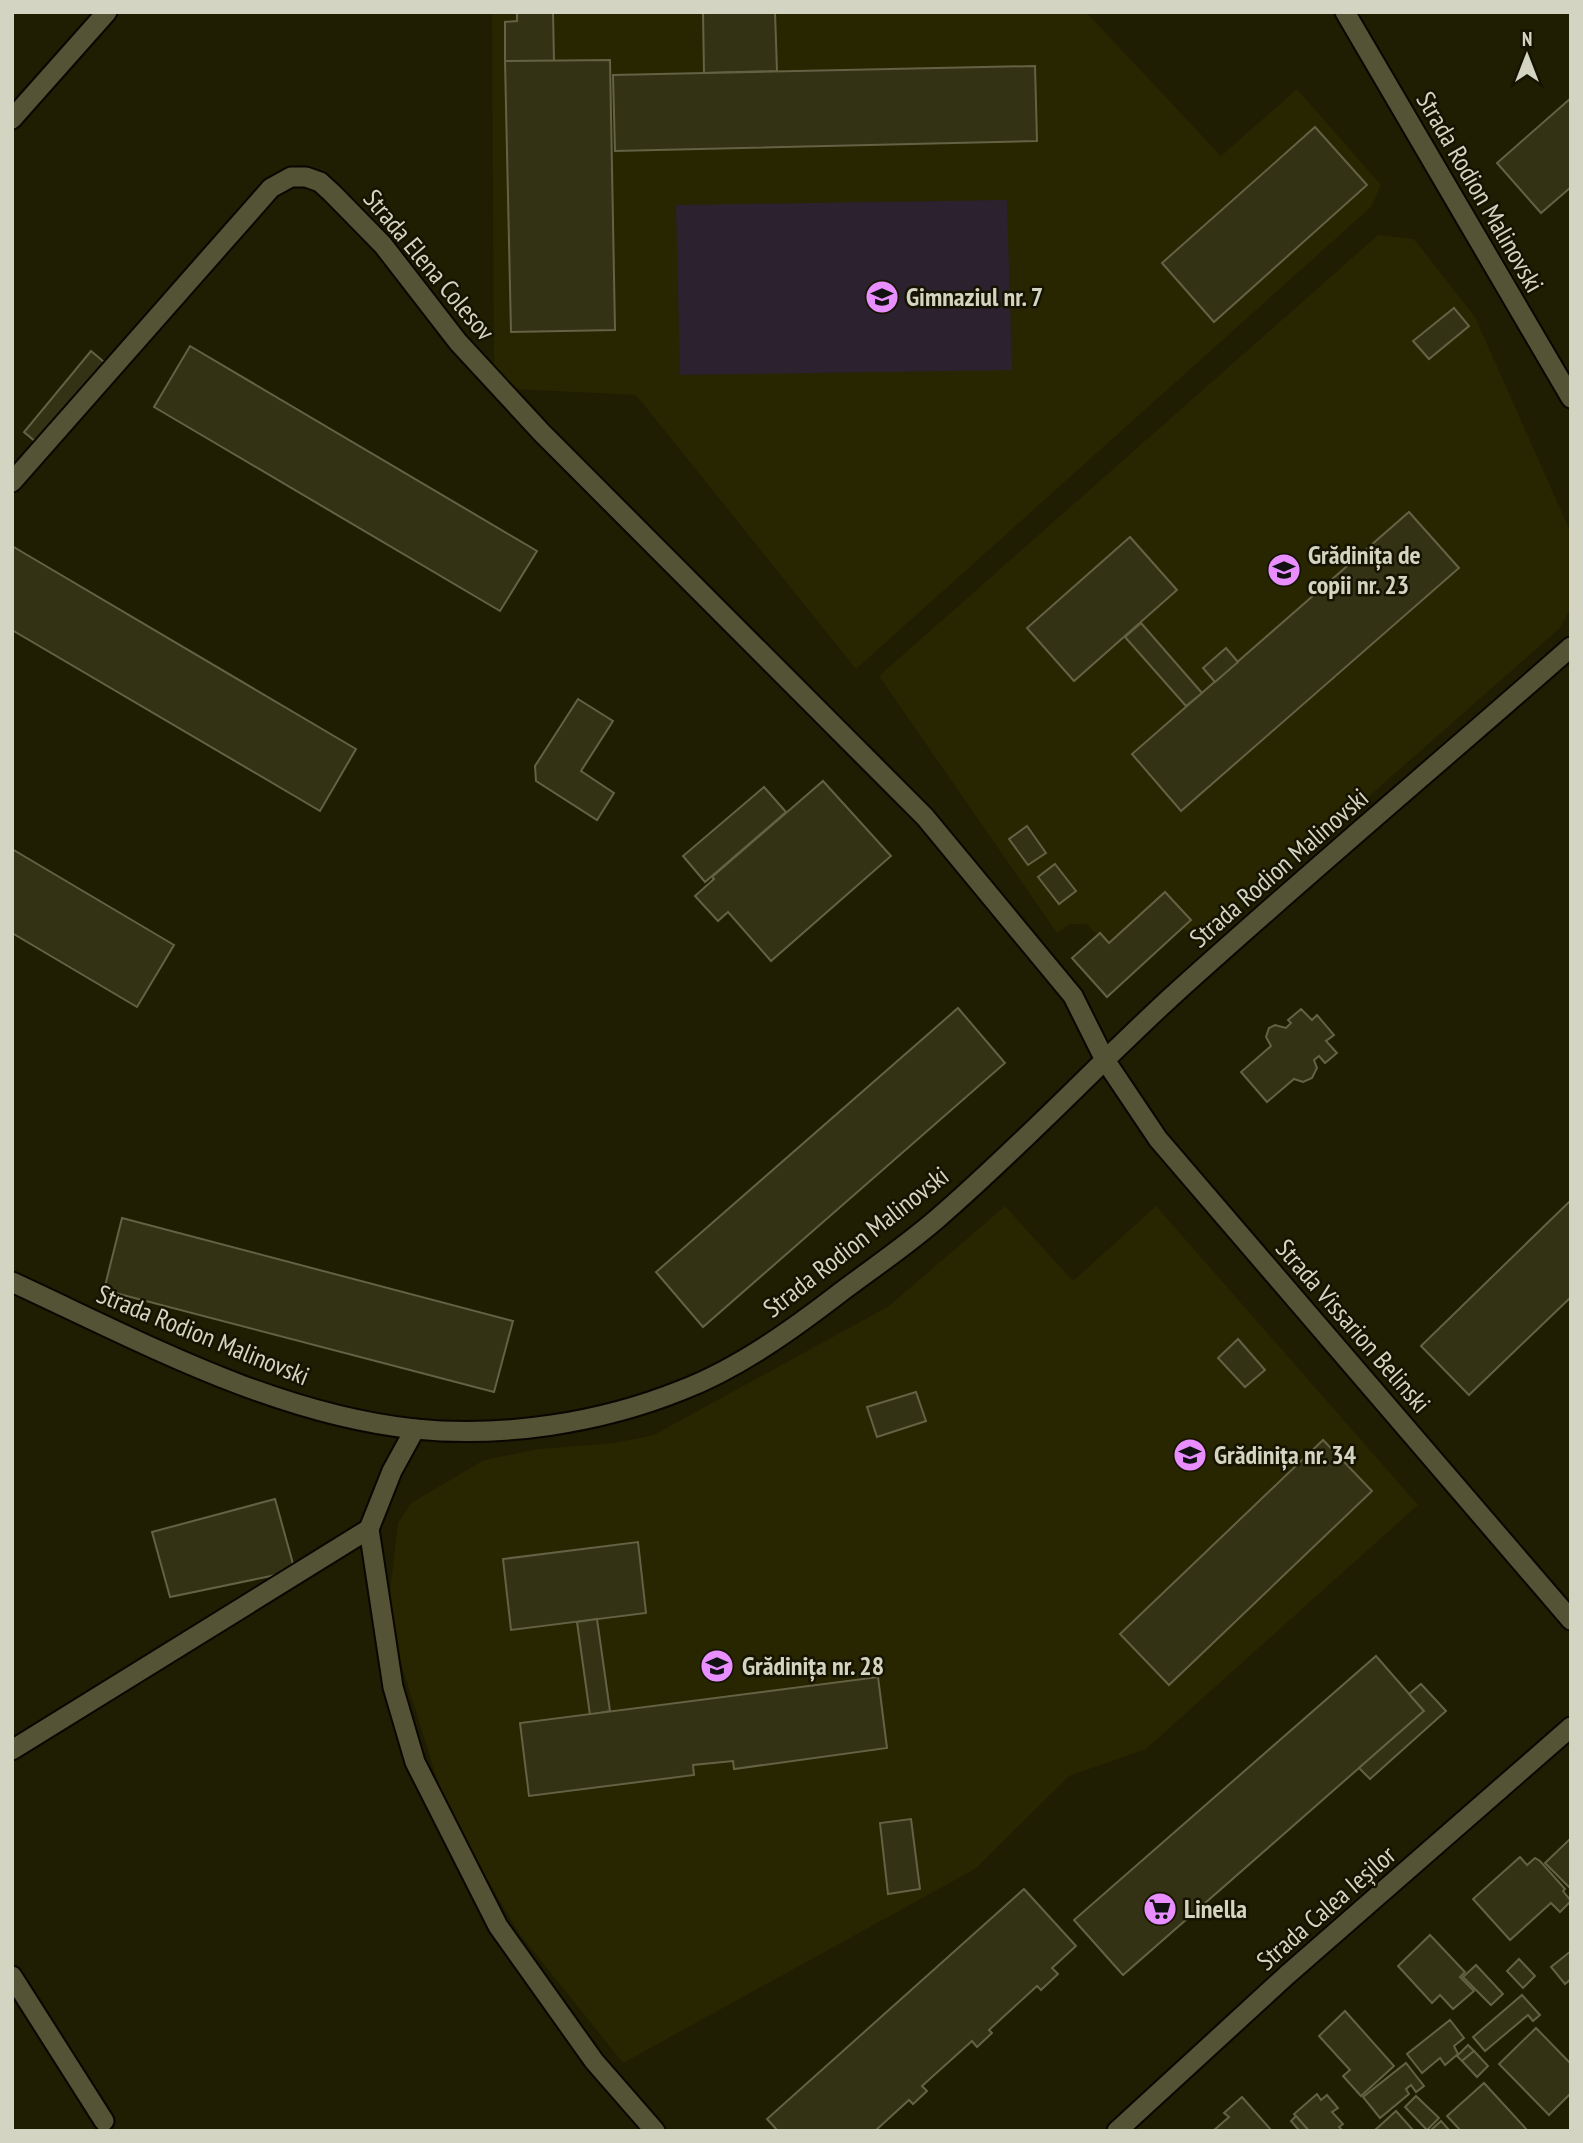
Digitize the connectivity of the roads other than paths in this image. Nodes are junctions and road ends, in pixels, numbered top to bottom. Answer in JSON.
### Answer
{"nodes":[{"id":1,"x":107,"y":12,"type":"edge"},
{"id":2,"x":1345,"y":12,"type":"edge"},
{"id":3,"x":12,"y":119,"type":"edge"},
{"id":4,"x":1571,"y":398,"type":"edge"},
{"id":5,"x":12,"y":482,"type":"edge"},
{"id":6,"x":1571,"y":647,"type":"edge"},
{"id":7,"x":1105,"y":1060,"type":"junction"},
{"id":8,"x":12,"y":1282,"type":"edge"},
{"id":9,"x":415,"y":1429,"type":"junction"},
{"id":10,"x":369,"y":1529,"type":"junction"},
{"id":11,"x":1571,"y":1620,"type":"edge"},
{"id":12,"x":1571,"y":1727,"type":"edge"},
{"id":13,"x":12,"y":1750,"type":"edge"},
{"id":14,"x":12,"y":1976,"type":"edge"},
{"id":15,"x":104,"y":2121,"type":"dead end"},
{"id":16,"x":1119,"y":2130,"type":"edge"},
{"id":17,"x":655,"y":2131,"type":"edge"}],
"edges":[{"from":1,"to":3,"type":"street"},
{"from":2,"to":4,"type":"street","name":"Strada Rodion Malinovski"},
{"from":5,"to":7,"type":"street","name":"Strada Elena Colesov"},
{"from":6,"to":7,"type":"street","name":"Strada Rodion Malinovski"},
{"from":7,"to":9,"type":"street","name":"Strada Rodion Malinovski"},
{"from":7,"to":11,"type":"street","name":"Strada Vissarion Belinski"},
{"from":8,"to":9,"type":"street","name":"Strada Rodion Malinovski"},
{"from":9,"to":10,"type":"street"},
{"from":10,"to":13,"type":"street"},
{"from":10,"to":17,"type":"street"},
{"from":12,"to":16,"type":"street","name":"Strada Calea Ieșilor"},
{"from":14,"to":15,"type":"street"}]}
